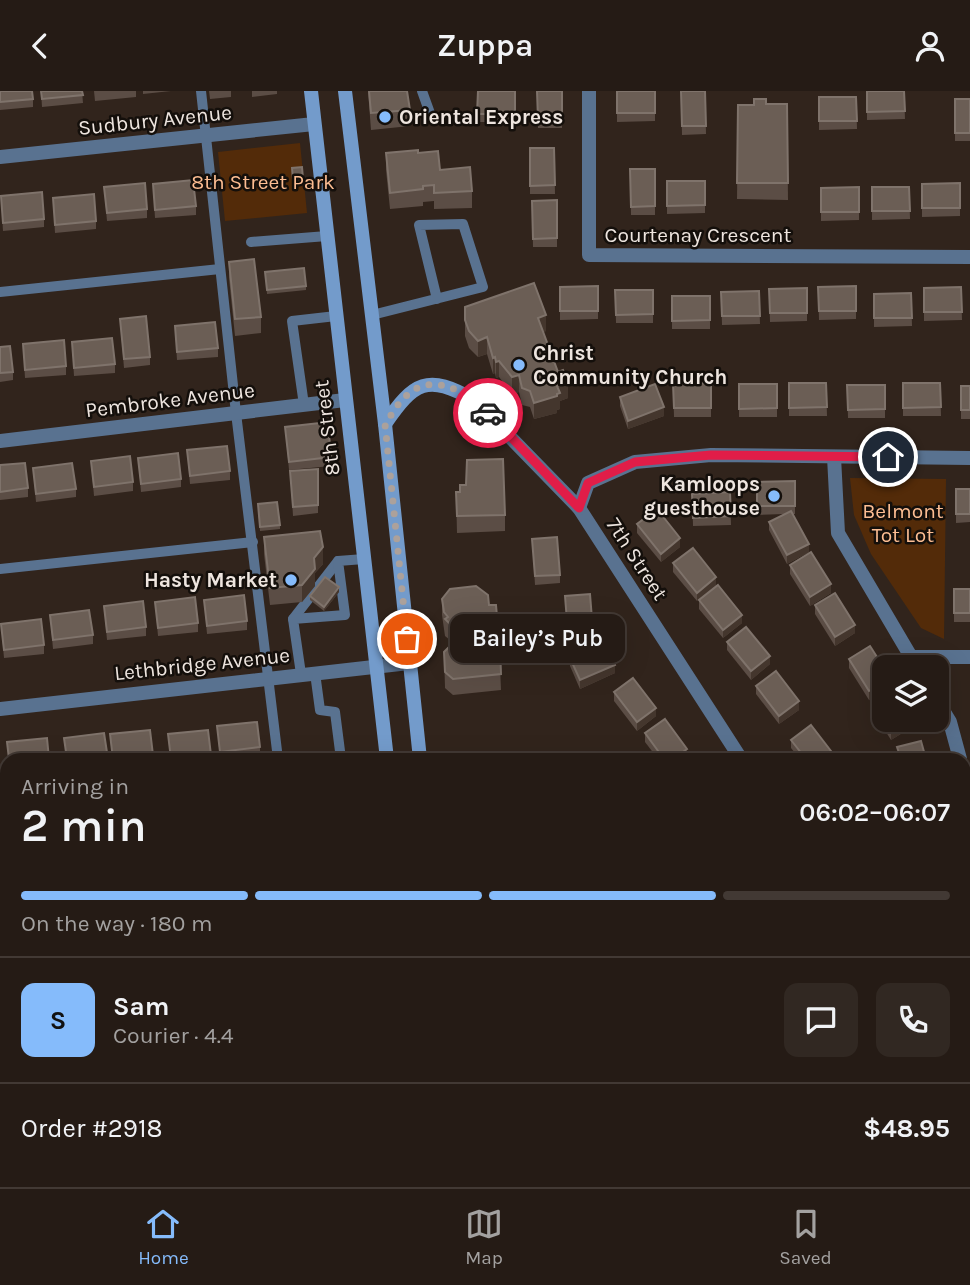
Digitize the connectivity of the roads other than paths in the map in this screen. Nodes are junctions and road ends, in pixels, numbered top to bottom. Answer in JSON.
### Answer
{"nodes":[{"id":1,"x":201,"y":91,"type":"edge"},
{"id":2,"x":311,"y":91,"type":"edge"},
{"id":3,"x":345,"y":91,"type":"edge"},
{"id":4,"x":422,"y":91,"type":"edge"},
{"id":5,"x":589,"y":91,"type":"edge"},
{"id":6,"x":431,"y":116,"type":"dead end"},
{"id":7,"x":314,"y":124,"type":"junction"},
{"id":8,"x":206,"y":135,"type":"junction"},
{"id":9,"x":0,"y":157,"type":"edge"},
{"id":10,"x":327,"y":236,"type":"junction"},
{"id":11,"x":251,"y":243,"type":"dead end"},
{"id":12,"x":970,"y":257,"type":"edge"},
{"id":13,"x":220,"y":269,"type":"junction"},
{"id":14,"x":0,"y":292,"type":"edge"},
{"id":15,"x":437,"y":299,"type":"junction"},
{"id":16,"x":372,"y":315,"type":"junction"},
{"id":17,"x":336,"y":316,"type":"junction"},
{"id":18,"x":345,"y":400,"type":"junction"},
{"id":19,"x":474,"y":400,"type":"joint"},
{"id":20,"x":304,"y":405,"type":"junction"},
{"id":21,"x":236,"y":413,"type":"junction"},
{"id":22,"x":385,"y":424,"type":"junction"},
{"id":23,"x":0,"y":441,"type":"edge"},
{"id":24,"x":834,"y":457,"type":"junction"},
{"id":25,"x":970,"y":458,"type":"edge"},
{"id":26,"x":579,"y":508,"type":"junction"},
{"id":27,"x":253,"y":542,"type":"junction"},
{"id":28,"x":364,"y":559,"type":"junction"},
{"id":29,"x":338,"y":561,"type":"junction"},
{"id":30,"x":0,"y":569,"type":"edge"},
{"id":31,"x":293,"y":619,"type":"junction"},
{"id":32,"x":910,"y":655,"type":"edge"},
{"id":33,"x":970,"y":657,"type":"edge"},
{"id":34,"x":949,"y":659,"type":"edge"},
{"id":35,"x":409,"y":663,"type":"junction"},
{"id":36,"x":378,"y":666,"type":"junction"},
{"id":37,"x":308,"y":674,"type":"junction"},
{"id":38,"x":268,"y":678,"type":"junction"},
{"id":39,"x":0,"y":709,"type":"edge"},
{"id":40,"x":949,"y":720,"type":"edge"},
{"id":41,"x":277,"y":753,"type":"edge"},
{"id":42,"x":340,"y":753,"type":"edge"},
{"id":43,"x":386,"y":753,"type":"edge"},
{"id":44,"x":419,"y":753,"type":"edge"},
{"id":45,"x":737,"y":753,"type":"edge"},
{"id":46,"x":958,"y":753,"type":"edge"}],
"edges":[{"from":1,"to":8,"type":"lane"},
{"from":2,"to":7,"type":"main road","name":"8th Street"},
{"from":3,"to":16,"type":"main road"},
{"from":4,"to":6,"type":"lane"},
{"from":5,"to":12,"type":"street","name":"Courtenay Crescent"},
{"from":7,"to":8,"type":"street","name":"Sudbury Avenue"},
{"from":7,"to":10,"type":"main road","name":"8th Street"},
{"from":8,"to":9,"type":"street","name":"Sudbury Avenue"},
{"from":8,"to":13,"type":"lane"},
{"from":10,"to":11,"type":"lane"},
{"from":10,"to":17,"type":"main road","name":"8th Street"},
{"from":13,"to":14,"type":"lane"},
{"from":13,"to":21,"type":"lane"},
{"from":15,"to":15,"type":"lane"},
{"from":15,"to":16,"type":"lane"},
{"from":16,"to":22,"type":"main road"},
{"from":17,"to":18,"type":"main road","name":"8th Street"},
{"from":17,"to":20,"type":"lane"},
{"from":18,"to":20,"type":"street","name":"Pembroke Avenue"},
{"from":18,"to":28,"type":"main road","name":"8th Street"},
{"from":19,"to":22,"type":"main road"},
{"from":19,"to":26,"type":"street","name":"7th Street"},
{"from":20,"to":21,"type":"street","name":"Pembroke Avenue"},
{"from":21,"to":23,"type":"street","name":"Pembroke Avenue"},
{"from":21,"to":27,"type":"lane"},
{"from":22,"to":35,"type":"main road"},
{"from":24,"to":25,"type":"street"},
{"from":24,"to":26,"type":"street"},
{"from":24,"to":32,"type":"street"},
{"from":26,"to":45,"type":"street","name":"7th Street"},
{"from":27,"to":30,"type":"lane"},
{"from":27,"to":38,"type":"lane"},
{"from":28,"to":29,"type":"lane"},
{"from":28,"to":36,"type":"main road","name":"8th Street"},
{"from":29,"to":31,"type":"lane"},
{"from":29,"to":31,"type":"lane"},
{"from":31,"to":37,"type":"lane"},
{"from":33,"to":34,"type":"street"},
{"from":35,"to":36,"type":"street","name":"Lethbridge Avenue"},
{"from":35,"to":44,"type":"main road"},
{"from":36,"to":37,"type":"street","name":"Lethbridge Avenue"},
{"from":36,"to":43,"type":"main road","name":"8th Street"},
{"from":37,"to":38,"type":"street","name":"Lethbridge Avenue"},
{"from":37,"to":42,"type":"lane"},
{"from":38,"to":39,"type":"street","name":"Lethbridge Avenue"},
{"from":38,"to":41,"type":"lane"},
{"from":40,"to":46,"type":"street"}]}
